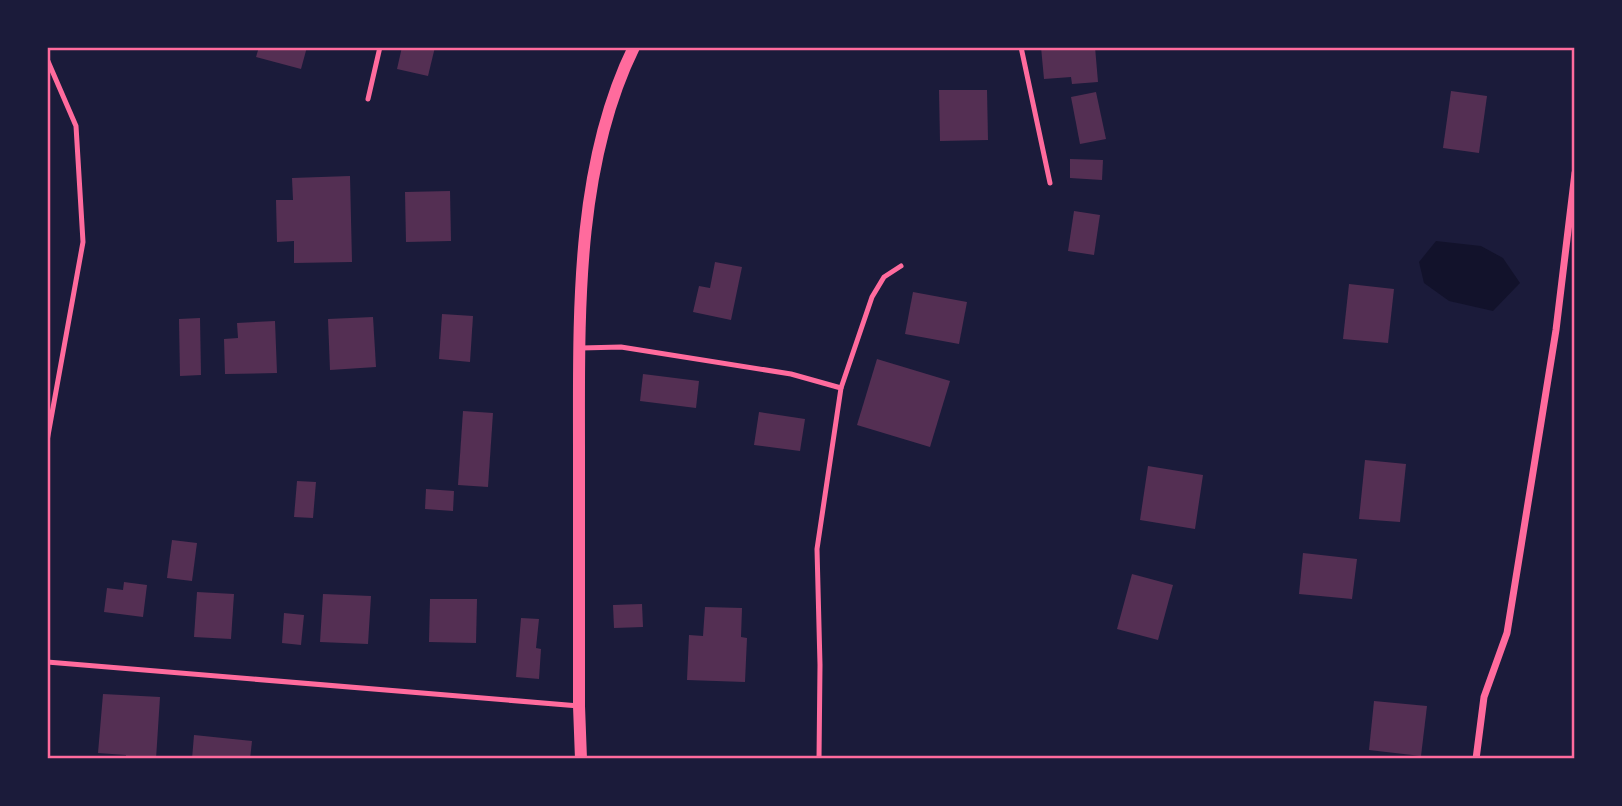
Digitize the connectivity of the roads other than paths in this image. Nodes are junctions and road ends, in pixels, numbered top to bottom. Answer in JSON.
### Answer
{"nodes":[{"id":1,"x":380,"y":47,"type":"edge"},
{"id":2,"x":635,"y":47,"type":"edge"},
{"id":3,"x":1021,"y":47,"type":"edge"},
{"id":4,"x":47,"y":59,"type":"edge"},
{"id":5,"x":368,"y":99,"type":"dead end"},
{"id":6,"x":1575,"y":173,"type":"edge"},
{"id":7,"x":1049,"y":183,"type":"dead end"},
{"id":8,"x":901,"y":266,"type":"dead end"},
{"id":9,"x":579,"y":348,"type":"junction"},
{"id":10,"x":841,"y":388,"type":"junction"},
{"id":11,"x":47,"y":440,"type":"edge"},
{"id":12,"x":47,"y":663,"type":"edge"},
{"id":13,"x":579,"y":706,"type":"junction"},
{"id":14,"x":581,"y":759,"type":"edge"},
{"id":15,"x":819,"y":759,"type":"edge"},
{"id":16,"x":1476,"y":759,"type":"edge"}],
"edges":[{"from":1,"to":5,"type":"lane"},
{"from":2,"to":9,"type":"street"},
{"from":3,"to":7,"type":"lane"},
{"from":4,"to":11,"type":"lane"},
{"from":6,"to":16,"type":"street"},
{"from":8,"to":10,"type":"lane"},
{"from":9,"to":10,"type":"lane"},
{"from":9,"to":13,"type":"street"},
{"from":10,"to":15,"type":"lane"},
{"from":12,"to":13,"type":"lane"},
{"from":13,"to":14,"type":"street"}]}
